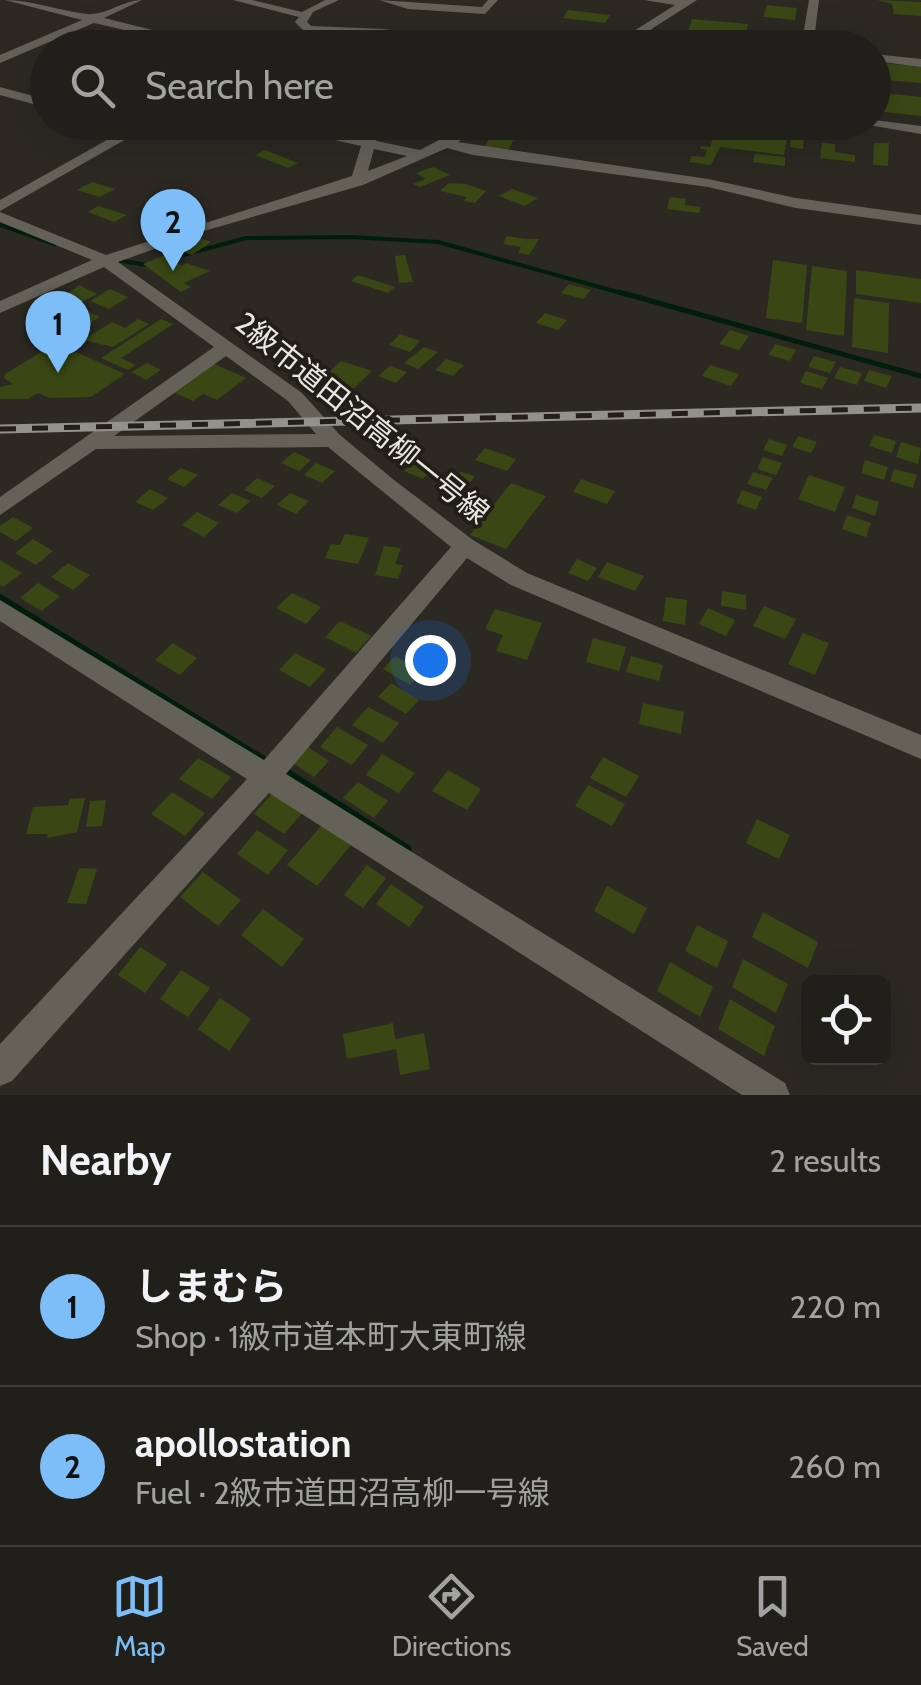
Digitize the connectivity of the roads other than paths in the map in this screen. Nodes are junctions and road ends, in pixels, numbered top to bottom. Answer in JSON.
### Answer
{"nodes":[{"id":1,"x":10,"y":0,"type":"edge"},
{"id":2,"x":137,"y":0,"type":"edge"},
{"id":3,"x":238,"y":0,"type":"edge"},
{"id":4,"x":334,"y":0,"type":"edge"},
{"id":5,"x":384,"y":0,"type":"edge"},
{"id":6,"x":494,"y":0,"type":"edge"},
{"id":7,"x":649,"y":0,"type":"edge"},
{"id":8,"x":814,"y":0,"type":"edge"},
{"id":9,"x":689,"y":2,"type":"edge"},
{"id":10,"x":304,"y":15,"type":"junction"},
{"id":11,"x":92,"y":19,"type":"junction"},
{"id":12,"x":67,"y":30,"type":"edge"},
{"id":13,"x":141,"y":30,"type":"edge"},
{"id":14,"x":309,"y":30,"type":"edge"},
{"id":15,"x":641,"y":30,"type":"edge"},
{"id":16,"x":810,"y":30,"type":"edge"},
{"id":17,"x":30,"y":46,"type":"edge"},
{"id":18,"x":0,"y":59,"type":"edge"},
{"id":19,"x":891,"y":60,"type":"edge"},
{"id":20,"x":921,"y":63,"type":"edge"},
{"id":21,"x":0,"y":91,"type":"edge"},
{"id":22,"x":30,"y":99,"type":"edge"},
{"id":23,"x":891,"y":126,"type":"edge"},
{"id":24,"x":921,"y":130,"type":"edge"},
{"id":25,"x":119,"y":140,"type":"edge"},
{"id":26,"x":342,"y":140,"type":"edge"},
{"id":27,"x":370,"y":140,"type":"edge"},
{"id":28,"x":455,"y":140,"type":"edge"},
{"id":29,"x":449,"y":144,"type":"junction"},
{"id":30,"x":368,"y":146,"type":"junction"},
{"id":31,"x":424,"y":156,"type":"junction"},
{"id":32,"x":358,"y":182,"type":"junction"},
{"id":33,"x":0,"y":206,"type":"edge"},
{"id":34,"x":0,"y":216,"type":"edge"},
{"id":35,"x":921,"y":220,"type":"edge"},
{"id":36,"x":105,"y":260,"type":"junction"},
{"id":37,"x":0,"y":308,"type":"edge"},
{"id":38,"x":226,"y":346,"type":"junction"},
{"id":39,"x":333,"y":440,"type":"junction"},
{"id":40,"x":92,"y":443,"type":"junction"},
{"id":41,"x":0,"y":508,"type":"edge"},
{"id":42,"x":465,"y":546,"type":"junction"},
{"id":43,"x":0,"y":609,"type":"edge"},
{"id":44,"x":921,"y":747,"type":"edge"},
{"id":45,"x":267,"y":776,"type":"junction"},
{"id":46,"x":0,"y":1069,"type":"edge"},
{"id":47,"x":772,"y":1095,"type":"edge"}],
"edges":[{"from":1,"to":11,"type":"street"},
{"from":2,"to":11,"type":"street"},
{"from":3,"to":10,"type":"street"},
{"from":4,"to":10,"type":"street"},
{"from":5,"to":6,"type":"street"},
{"from":7,"to":9,"type":"street"},
{"from":8,"to":16,"type":"street"},
{"from":9,"to":15,"type":"street"},
{"from":10,"to":14,"type":"street"},
{"from":11,"to":12,"type":"street"},
{"from":11,"to":13,"type":"street"},
{"from":17,"to":18,"type":"street"},
{"from":19,"to":20,"type":"street"},
{"from":21,"to":22,"type":"street"},
{"from":23,"to":24,"type":"street"},
{"from":25,"to":33,"type":"street"},
{"from":26,"to":30,"type":"street"},
{"from":27,"to":30,"type":"street"},
{"from":28,"to":29,"type":"street"},
{"from":29,"to":31,"type":"street"},
{"from":29,"to":35,"type":"street"},
{"from":30,"to":31,"type":"street"},
{"from":30,"to":32,"type":"street"},
{"from":31,"to":32,"type":"street"},
{"from":32,"to":36,"type":"street"},
{"from":34,"to":36,"type":"street","name":"2級市道田沼高柳一号線"},
{"from":36,"to":37,"type":"street"},
{"from":36,"to":38,"type":"street","name":"2級市道田沼高柳一号線"},
{"from":38,"to":39,"type":"street","name":"2級市道田沼高柳一号線"},
{"from":38,"to":40,"type":"street"},
{"from":39,"to":40,"type":"street"},
{"from":39,"to":42,"type":"street","name":"2級市道田沼高柳一号線"},
{"from":40,"to":41,"type":"street"},
{"from":42,"to":44,"type":"street","name":"2級市道田沼高柳一号線"},
{"from":42,"to":45,"type":"street"},
{"from":43,"to":45,"type":"street"},
{"from":45,"to":46,"type":"street"},
{"from":45,"to":47,"type":"street"}]}
